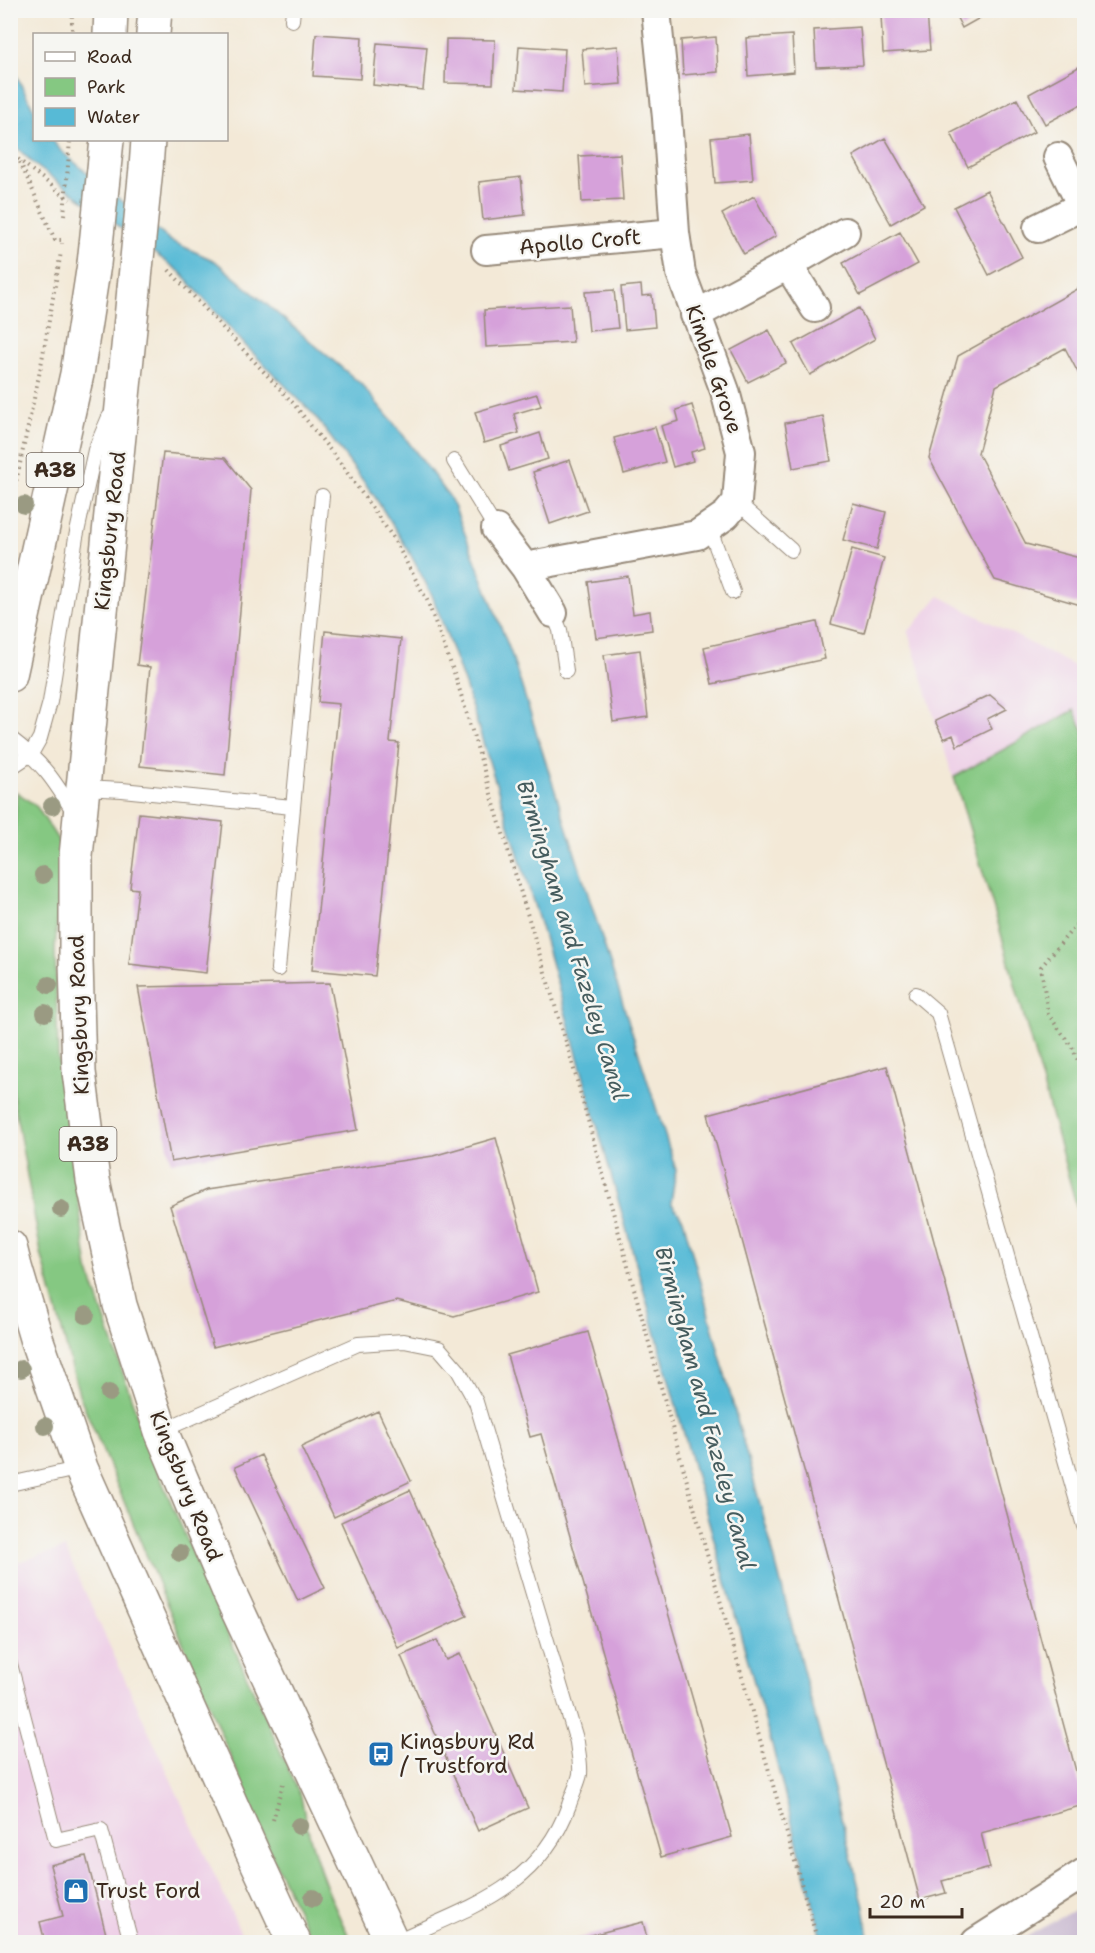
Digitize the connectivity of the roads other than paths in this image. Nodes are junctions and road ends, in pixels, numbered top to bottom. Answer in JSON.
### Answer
{"nodes":[{"id":1,"x":111,"y":10,"type":"edge"},
{"id":2,"x":154,"y":10,"type":"edge"},
{"id":3,"x":657,"y":10,"type":"edge"},
{"id":4,"x":110,"y":33,"type":"edge"},
{"id":5,"x":153,"y":33,"type":"edge"},
{"id":6,"x":107,"y":141,"type":"edge"},
{"id":7,"x":147,"y":154,"type":"edge"},
{"id":8,"x":1058,"y":157,"type":"dead end"},
{"id":9,"x":1083,"y":208,"type":"edge"},
{"id":10,"x":1038,"y":228,"type":"dead end"},
{"id":11,"x":844,"y":232,"type":"dead end"},
{"id":12,"x":675,"y":233,"type":"junction"},
{"id":13,"x":486,"y":250,"type":"dead end"},
{"id":14,"x":788,"y":265,"type":"junction"},
{"id":15,"x":815,"y":308,"type":"dead end"},
{"id":16,"x":695,"y":315,"type":"junction"},
{"id":17,"x":126,"y":379,"type":"junction"},
{"id":18,"x":454,"y":461,"type":"dead end"},
{"id":19,"x":322,"y":496,"type":"dead end"},
{"id":20,"x":737,"y":502,"type":"junction"},
{"id":21,"x":709,"y":526,"type":"junction"},
{"id":22,"x":496,"y":529,"type":"joint"},
{"id":23,"x":791,"y":550,"type":"dead end"},
{"id":24,"x":525,"y":567,"type":"junction"},
{"id":25,"x":733,"y":592,"type":"dead end"},
{"id":26,"x":554,"y":613,"type":"joint"},
{"id":27,"x":18,"y":618,"type":"edge"},
{"id":28,"x":566,"y":671,"type":"dead end"},
{"id":29,"x":10,"y":675,"type":"edge"},
{"id":30,"x":10,"y":738,"type":"edge"},
{"id":31,"x":32,"y":754,"type":"junction"},
{"id":32,"x":10,"y":768,"type":"edge"},
{"id":33,"x":83,"y":788,"type":"junction"},
{"id":34,"x":292,"y":807,"type":"junction"},
{"id":35,"x":80,"y":822,"type":"junction"},
{"id":36,"x":278,"y":969,"type":"dead end"},
{"id":37,"x":916,"y":994,"type":"dead end"},
{"id":38,"x":10,"y":1246,"type":"edge"},
{"id":39,"x":161,"y":1431,"type":"junction"},
{"id":40,"x":81,"y":1468,"type":"junction"},
{"id":41,"x":11,"y":1486,"type":"edge"},
{"id":42,"x":1084,"y":1526,"type":"edge"},
{"id":43,"x":10,"y":1664,"type":"edge"},
{"id":44,"x":1084,"y":1873,"type":"edge"},
{"id":45,"x":131,"y":1942,"type":"edge"},
{"id":46,"x":294,"y":1942,"type":"edge"},
{"id":47,"x":393,"y":1942,"type":"edge"},
{"id":48,"x":976,"y":1942,"type":"edge"}],
"edges":[{"from":1,"to":4,"type":"highway"},
{"from":2,"to":5,"type":"highway"},
{"from":3,"to":12,"type":"street","name":"Kimble Grove"},
{"from":6,"to":27,"type":"highway","number":"A38","bridge":true},
{"from":7,"to":17,"type":"highway","name":"Kingsbury Road","number":"A38","bridge":true},
{"from":8,"to":9,"type":"street"},
{"from":9,"to":10,"type":"street"},
{"from":11,"to":14,"type":"street"},
{"from":12,"to":13,"type":"street","name":"Apollo Croft"},
{"from":12,"to":16,"type":"street","name":"Kimble Grove"},
{"from":14,"to":15,"type":"street"},
{"from":14,"to":16,"type":"street"},
{"from":16,"to":20,"type":"street","name":"Kimble Grove"},
{"from":17,"to":31,"type":"lane"},
{"from":17,"to":33,"type":"highway","name":"Kingsbury Road","number":"A38"},
{"from":18,"to":22,"type":"lane"},
{"from":19,"to":34,"type":"lane"},
{"from":20,"to":21,"type":"street"},
{"from":20,"to":23,"type":"lane"},
{"from":21,"to":24,"type":"street"},
{"from":21,"to":25,"type":"lane"},
{"from":22,"to":24,"type":"street"},
{"from":24,"to":26,"type":"street"},
{"from":26,"to":28,"type":"lane"},
{"from":27,"to":29,"type":"highway","number":"A38"},
{"from":30,"to":31,"type":"lane"},
{"from":31,"to":32,"type":"lane"},
{"from":31,"to":35,"type":"lane"},
{"from":33,"to":34,"type":"lane"},
{"from":33,"to":35,"type":"highway","name":"Kingsbury Road","number":"A38"},
{"from":34,"to":36,"type":"lane"},
{"from":35,"to":39,"type":"highway","name":"Kingsbury Road","number":"A38"},
{"from":37,"to":42,"type":"lane"},
{"from":38,"to":40,"type":"highway"},
{"from":39,"to":47,"type":"highway","name":"Kingsbury Road","number":"A38"},
{"from":39,"to":47,"type":"lane"},
{"from":40,"to":41,"type":"lane"},
{"from":40,"to":46,"type":"highway"},
{"from":43,"to":45,"type":"lane"},
{"from":44,"to":48,"type":"street"}]}
